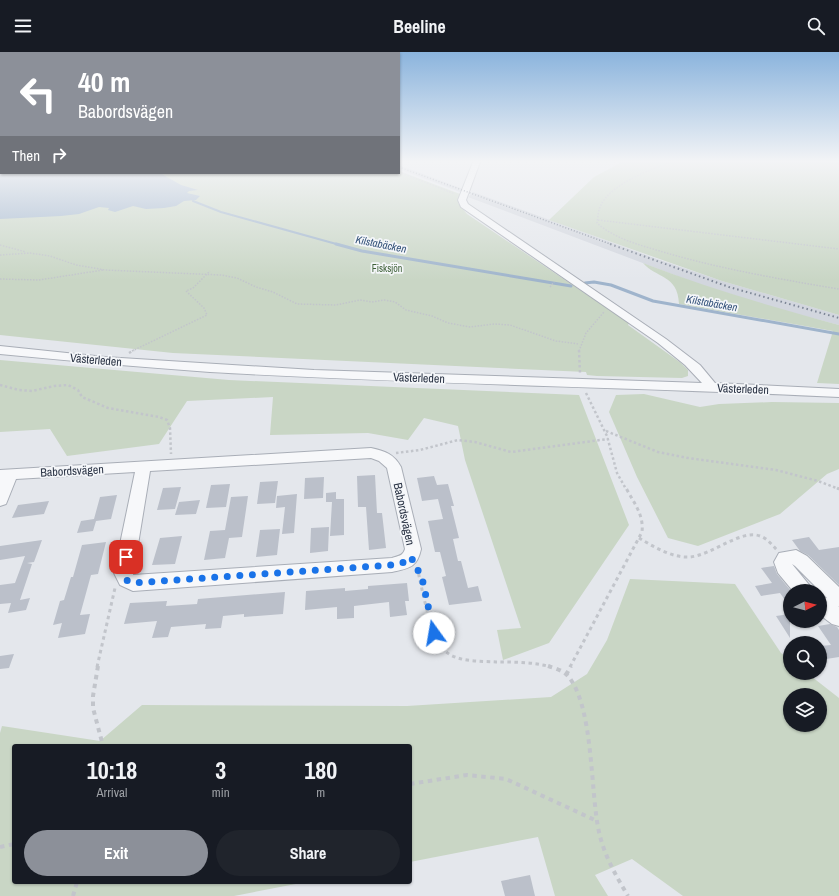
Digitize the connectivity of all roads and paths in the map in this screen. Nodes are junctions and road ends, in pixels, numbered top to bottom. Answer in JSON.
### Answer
{"nodes":[{"id":1,"x":463,"y":201,"type":"edge"},
{"id":2,"x":604,"y":201,"type":"edge"},
{"id":3,"x":598,"y":220,"type":"junction"},
{"id":4,"x":0,"y":245,"type":"edge"},
{"id":5,"x":839,"y":249,"type":"edge"},
{"id":6,"x":30,"y":253,"type":"junction"},
{"id":7,"x":0,"y":255,"type":"edge"},
{"id":8,"x":105,"y":270,"type":"junction"},
{"id":9,"x":210,"y":271,"type":"dead end"},
{"id":10,"x":205,"y":275,"type":"junction"},
{"id":11,"x":0,"y":279,"type":"edge"},
{"id":12,"x":554,"y":282,"type":"dead end"},
{"id":13,"x":550,"y":287,"type":"dead end"},
{"id":14,"x":839,"y":289,"type":"edge"},
{"id":15,"x":610,"y":306,"type":"junction"},
{"id":16,"x":580,"y":344,"type":"junction"},
{"id":17,"x":0,"y":350,"type":"edge"},
{"id":18,"x":117,"y":362,"type":"junction"},
{"id":19,"x":581,"y":377,"type":"dead end"},
{"id":20,"x":0,"y":385,"type":"edge"},
{"id":21,"x":712,"y":388,"type":"junction"},
{"id":22,"x":585,"y":390,"type":"dead end"},
{"id":23,"x":839,"y":393,"type":"edge"},
{"id":24,"x":605,"y":431,"type":"junction"},
{"id":25,"x":608,"y":440,"type":"junction"},
{"id":26,"x":382,"y":455,"type":"junction"},
{"id":27,"x":171,"y":465,"type":"junction"},
{"id":28,"x":144,"y":466,"type":"junction"},
{"id":29,"x":5,"y":475,"type":"edge"},
{"id":30,"x":839,"y":489,"type":"edge"},
{"id":31,"x":0,"y":500,"type":"edge"},
{"id":32,"x":639,"y":538,"type":"junction"},
{"id":33,"x":411,"y":557,"type":"junction"},
{"id":34,"x":785,"y":558,"type":"junction"},
{"id":35,"x":123,"y":573,"type":"junction"},
{"id":36,"x":798,"y":584,"type":"edge"},
{"id":37,"x":839,"y":599,"type":"edge"},
{"id":38,"x":827,"y":609,"type":"edge"},
{"id":39,"x":839,"y":618,"type":"edge"},
{"id":40,"x":566,"y":675,"type":"junction"},
{"id":41,"x":102,"y":744,"type":"edge"},
{"id":42,"x":412,"y":784,"type":"edge"},
{"id":43,"x":597,"y":821,"type":"junction"},
{"id":44,"x":12,"y":844,"type":"edge"},
{"id":45,"x":0,"y":847,"type":"edge"},
{"id":46,"x":76,"y":884,"type":"edge"},
{"id":47,"x":73,"y":896,"type":"edge"},
{"id":48,"x":628,"y":896,"type":"edge"}],
"edges":[{"from":1,"to":15,"type":"street"},
{"from":2,"to":3,"type":"path"},
{"from":3,"to":5,"type":"path"},
{"from":3,"to":14,"type":"path"},
{"from":4,"to":6,"type":"path"},
{"from":6,"to":7,"type":"path"},
{"from":6,"to":8,"type":"path"},
{"from":8,"to":10,"type":"path"},
{"from":8,"to":11,"type":"path"},
{"from":9,"to":10,"type":"path"},
{"from":10,"to":16,"type":"path"},
{"from":10,"to":18,"type":"path"},
{"from":12,"to":13,"type":"path"},
{"from":15,"to":16,"type":"path"},
{"from":15,"to":21,"type":"street"},
{"from":16,"to":19,"type":"path"},
{"from":17,"to":18,"type":"street","name":"Västerleden"},
{"from":18,"to":21,"type":"street","name":"Västerleden"},
{"from":20,"to":27,"type":"path"},
{"from":21,"to":23,"type":"street","name":"Västerleden"},
{"from":22,"to":24,"type":"path"},
{"from":24,"to":25,"type":"path"},
{"from":24,"to":30,"type":"path"},
{"from":25,"to":26,"type":"path"},
{"from":25,"to":32,"type":"path"},
{"from":26,"to":27,"type":"street","name":"Babordsvägen"},
{"from":26,"to":33,"type":"street","name":"Babordsvägen"},
{"from":27,"to":28,"type":"street","name":"Babordsvägen"},
{"from":28,"to":29,"type":"street","name":"Babordsvägen"},
{"from":28,"to":35,"type":"street"},
{"from":29,"to":31,"type":"street"},
{"from":32,"to":34,"type":"path"},
{"from":32,"to":40,"type":"path"},
{"from":33,"to":35,"type":"street","name":"Babordsvägen"},
{"from":33,"to":40,"type":"path"},
{"from":34,"to":36,"type":"street"},
{"from":34,"to":37,"type":"street"},
{"from":35,"to":41,"type":"path"},
{"from":38,"to":39,"type":"street"},
{"from":40,"to":43,"type":"path"},
{"from":42,"to":43,"type":"path"},
{"from":43,"to":48,"type":"path"},
{"from":44,"to":45,"type":"path"},
{"from":46,"to":47,"type":"path"}]}
